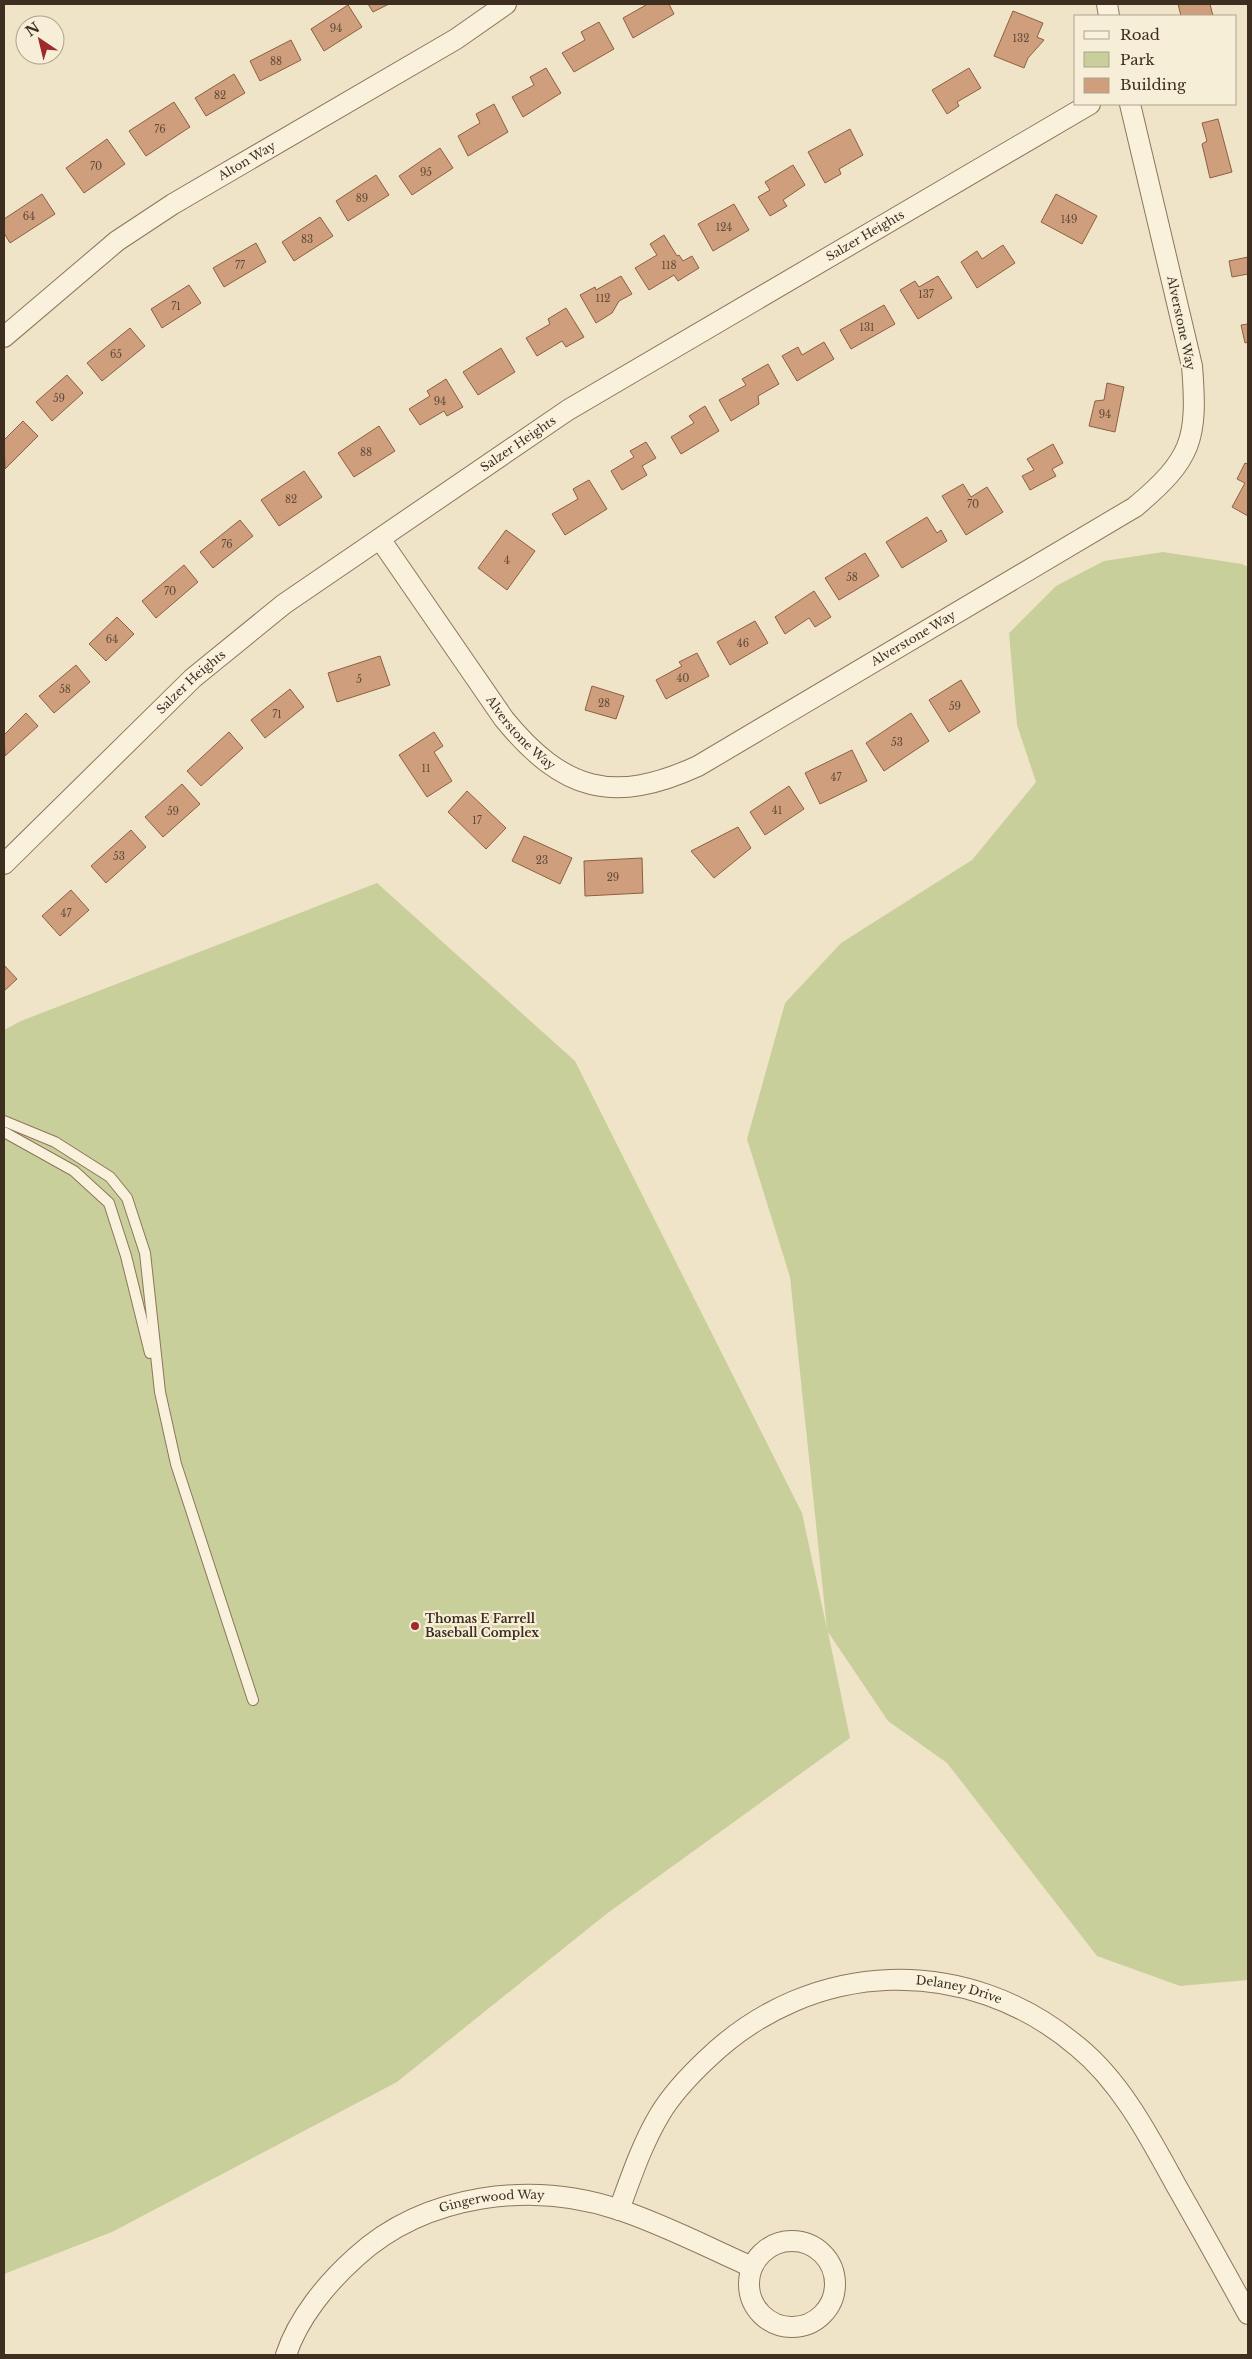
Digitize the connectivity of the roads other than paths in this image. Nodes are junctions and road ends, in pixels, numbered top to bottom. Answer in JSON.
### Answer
{"nodes":[{"id":1,"x":506,"y":4,"type":"edge"},
{"id":2,"x":1088,"y":105,"type":"edge"},
{"id":3,"x":1130,"y":105,"type":"edge"},
{"id":4,"x":5,"y":332,"type":"edge"},
{"id":5,"x":380,"y":539,"type":"junction"},
{"id":6,"x":4,"y":864,"type":"edge"},
{"id":7,"x":4,"y":1121,"type":"edge"},
{"id":8,"x":4,"y":1132,"type":"edge"},
{"id":9,"x":160,"y":1392,"type":"junction"},
{"id":10,"x":253,"y":1700,"type":"dead end"},
{"id":11,"x":619,"y":2210,"type":"junction"},
{"id":12,"x":752,"y":2267,"type":"junction"},
{"id":13,"x":1248,"y":2314,"type":"edge"},
{"id":14,"x":286,"y":2355,"type":"edge"}],
"edges":[{"from":1,"to":4,"type":"street","name":"Alton Way"},
{"from":2,"to":5,"type":"street","name":"Salzer Heights"},
{"from":3,"to":5,"type":"street","name":"Alverstone Way"},
{"from":5,"to":6,"type":"street","name":"Salzer Heights"},
{"from":7,"to":9,"type":"lane"},
{"from":8,"to":9,"type":"lane"},
{"from":9,"to":10,"type":"lane"},
{"from":11,"to":12,"type":"street","name":"Gingerwood Way"},
{"from":11,"to":13,"type":"street","name":"Delaney Drive"},
{"from":11,"to":14,"type":"street","name":"Gingerwood Way"},
{"from":12,"to":12,"type":"street"}]}
